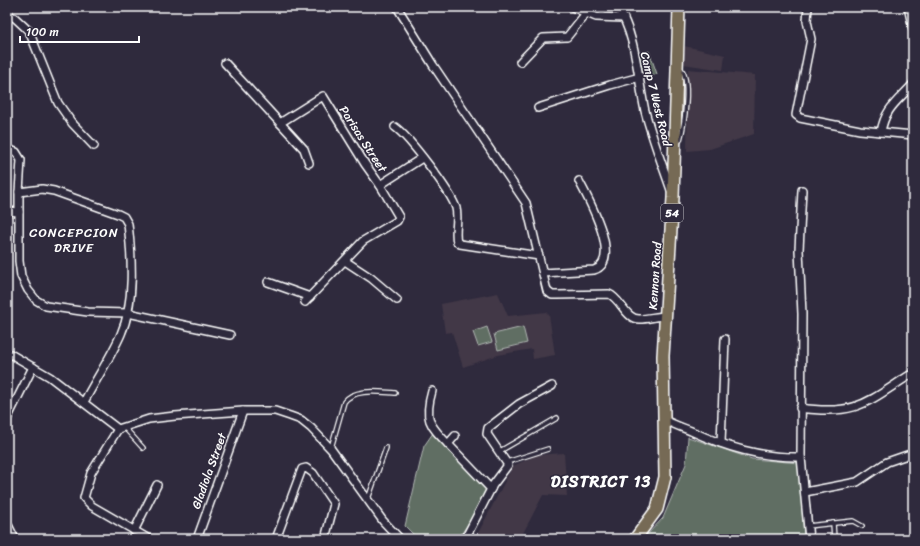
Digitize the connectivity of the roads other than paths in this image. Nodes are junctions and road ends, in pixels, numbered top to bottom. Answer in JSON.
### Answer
{"nodes":[{"id":1,"x":397,"y":7,"type":"edge"},
{"id":2,"x":572,"y":7,"type":"edge"},
{"id":3,"x":617,"y":7,"type":"edge"},
{"id":4,"x":679,"y":7,"type":"edge"},
{"id":5,"x":808,"y":7,"type":"edge"},
{"id":6,"x":908,"y":7,"type":"edge"},
{"id":7,"x":587,"y":12,"type":"junction"},
{"id":8,"x":7,"y":14,"type":"edge"},
{"id":9,"x":624,"y":18,"type":"junction"},
{"id":10,"x":913,"y":29,"type":"edge"},
{"id":11,"x":520,"y":62,"type":"dead end"},
{"id":12,"x":225,"y":63,"type":"dead end"},
{"id":13,"x":640,"y":78,"type":"junction"},
{"id":14,"x":913,"y":84,"type":"edge"},
{"id":15,"x":538,"y":108,"type":"dead end"},
{"id":16,"x":280,"y":123,"type":"junction"},
{"id":17,"x":395,"y":127,"type":"dead end"},
{"id":18,"x":882,"y":132,"type":"junction"},
{"id":19,"x":913,"y":135,"type":"edge"},
{"id":20,"x":94,"y":146,"type":"dead end"},
{"id":21,"x":7,"y":150,"type":"edge"},
{"id":22,"x":422,"y":158,"type":"junction"},
{"id":23,"x":309,"y":164,"type":"dead end"},
{"id":24,"x":579,"y":180,"type":"dead end"},
{"id":25,"x":380,"y":185,"type":"junction"},
{"id":26,"x":802,"y":190,"type":"dead end"},
{"id":27,"x":19,"y":192,"type":"junction"},
{"id":28,"x":673,"y":198,"type":"junction"},
{"id":29,"x":7,"y":211,"type":"edge"},
{"id":30,"x":19,"y":212,"type":"junction"},
{"id":31,"x":539,"y":256,"type":"junction"},
{"id":32,"x":345,"y":261,"type":"junction"},
{"id":33,"x":542,"y":273,"type":"junction"},
{"id":34,"x":268,"y":282,"type":"dead end"},
{"id":35,"x":397,"y":300,"type":"dead end"},
{"id":36,"x":128,"y":313,"type":"junction"},
{"id":37,"x":666,"y":316,"type":"junction"},
{"id":38,"x":230,"y":335,"type":"dead end"},
{"id":39,"x":725,"y":339,"type":"dead end"},
{"id":40,"x":7,"y":352,"type":"edge"},
{"id":41,"x":33,"y":367,"type":"junction"},
{"id":42,"x":913,"y":373,"type":"edge"},
{"id":43,"x":552,"y":386,"type":"dead end"},
{"id":44,"x":432,"y":391,"type":"dead end"},
{"id":45,"x":395,"y":393,"type":"dead end"},
{"id":46,"x":84,"y":402,"type":"junction"},
{"id":47,"x":800,"y":408,"type":"junction"},
{"id":48,"x":243,"y":411,"type":"junction"},
{"id":49,"x":557,"y":418,"type":"dead end"},
{"id":50,"x":7,"y":419,"type":"edge"},
{"id":51,"x":665,"y":423,"type":"junction"},
{"id":52,"x":121,"y":428,"type":"junction"},
{"id":53,"x":455,"y":436,"type":"dead end"},
{"id":54,"x":721,"y":443,"type":"junction"},
{"id":55,"x":448,"y":444,"type":"junction"},
{"id":56,"x":143,"y":448,"type":"dead end"},
{"id":57,"x":386,"y":448,"type":"dead end"},
{"id":58,"x":548,"y":449,"type":"dead end"},
{"id":59,"x":331,"y":450,"type":"junction"},
{"id":60,"x":500,"y":451,"type":"junction"},
{"id":61,"x":913,"y":453,"type":"edge"},
{"id":62,"x":801,"y":456,"type":"junction"},
{"id":63,"x":507,"y":462,"type":"junction"},
{"id":64,"x":157,"y":485,"type":"dead end"},
{"id":65,"x":491,"y":490,"type":"junction"},
{"id":66,"x":805,"y":492,"type":"junction"},
{"id":67,"x":367,"y":500,"type":"junction"},
{"id":68,"x":7,"y":523,"type":"edge"},
{"id":69,"x":833,"y":523,"type":"junction"},
{"id":70,"x":808,"y":526,"type":"junction"},
{"id":71,"x":862,"y":526,"type":"dead end"},
{"id":72,"x":134,"y":531,"type":"junction"},
{"id":73,"x":15,"y":539,"type":"edge"},
{"id":74,"x":149,"y":539,"type":"edge"},
{"id":75,"x":197,"y":539,"type":"edge"},
{"id":76,"x":276,"y":539,"type":"edge"},
{"id":77,"x":325,"y":539,"type":"edge"},
{"id":78,"x":400,"y":539,"type":"edge"},
{"id":79,"x":464,"y":539,"type":"edge"},
{"id":80,"x":635,"y":539,"type":"edge"},
{"id":81,"x":809,"y":539,"type":"edge"},
{"id":82,"x":834,"y":539,"type":"edge"}],
"edges":[{"from":1,"to":31,"type":"street"},
{"from":2,"to":7,"type":"street"},
{"from":3,"to":9,"type":"street","name":"Camp 7 West Road"},
{"from":4,"to":28,"type":"highway","name":"Kennon Road","number":"54"},
{"from":5,"to":18,"type":"street"},
{"from":6,"to":10,"type":"street"},
{"from":7,"to":9,"type":"street"},
{"from":7,"to":11,"type":"street"},
{"from":8,"to":20,"type":"street"},
{"from":9,"to":13,"type":"street","name":"Camp 7 West Road"},
{"from":12,"to":16,"type":"street"},
{"from":13,"to":15,"type":"street"},
{"from":13,"to":28,"type":"street","name":"Camp 7 West Road"},
{"from":14,"to":18,"type":"street"},
{"from":16,"to":23,"type":"street"},
{"from":16,"to":25,"type":"street","name":"Parisas Street"},
{"from":17,"to":22,"type":"street"},
{"from":18,"to":19,"type":"street"},
{"from":21,"to":27,"type":"street"},
{"from":22,"to":25,"type":"street","name":"Parisas Street"},
{"from":22,"to":31,"type":"street"},
{"from":24,"to":33,"type":"street"},
{"from":25,"to":32,"type":"street"},
{"from":26,"to":47,"type":"street"},
{"from":27,"to":30,"type":"street"},
{"from":27,"to":36,"type":"street"},
{"from":28,"to":37,"type":"highway","name":"Kennon Road","number":"54"},
{"from":29,"to":30,"type":"street"},
{"from":30,"to":36,"type":"street"},
{"from":31,"to":33,"type":"street"},
{"from":32,"to":34,"type":"street"},
{"from":32,"to":35,"type":"street"},
{"from":33,"to":37,"type":"street"},
{"from":36,"to":38,"type":"street"},
{"from":36,"to":46,"type":"street"},
{"from":37,"to":51,"type":"highway","name":"Kennon Road","number":"54"},
{"from":39,"to":54,"type":"street"},
{"from":40,"to":41,"type":"street"},
{"from":41,"to":46,"type":"street"},
{"from":41,"to":50,"type":"street"},
{"from":42,"to":47,"type":"street"},
{"from":43,"to":60,"type":"street"},
{"from":44,"to":55,"type":"street"},
{"from":45,"to":59,"type":"lane"},
{"from":46,"to":52,"type":"street"},
{"from":47,"to":62,"type":"street"},
{"from":48,"to":52,"type":"street"},
{"from":48,"to":59,"type":"street"},
{"from":48,"to":75,"type":"street","name":"Gladiola Street"},
{"from":49,"to":60,"type":"lane"},
{"from":51,"to":54,"type":"street"},
{"from":51,"to":80,"type":"highway","name":"Kennon Road","number":"54"},
{"from":52,"to":56,"type":"lane"},
{"from":52,"to":72,"type":"street"},
{"from":53,"to":55,"type":"street"},
{"from":54,"to":62,"type":"street"},
{"from":55,"to":65,"type":"street"},
{"from":57,"to":67,"type":"lane"},
{"from":58,"to":63,"type":"lane"},
{"from":59,"to":67,"type":"street"},
{"from":60,"to":63,"type":"street"},
{"from":61,"to":66,"type":"street"},
{"from":62,"to":66,"type":"street"},
{"from":63,"to":65,"type":"street"},
{"from":64,"to":72,"type":"street"},
{"from":65,"to":79,"type":"street"},
{"from":66,"to":70,"type":"street"},
{"from":67,"to":78,"type":"street"},
{"from":68,"to":73,"type":"street"},
{"from":69,"to":70,"type":"lane"},
{"from":69,"to":71,"type":"lane"},
{"from":69,"to":82,"type":"lane"},
{"from":70,"to":81,"type":"street"},
{"from":72,"to":74,"type":"street"},
{"from":76,"to":77,"type":"street"}]}
